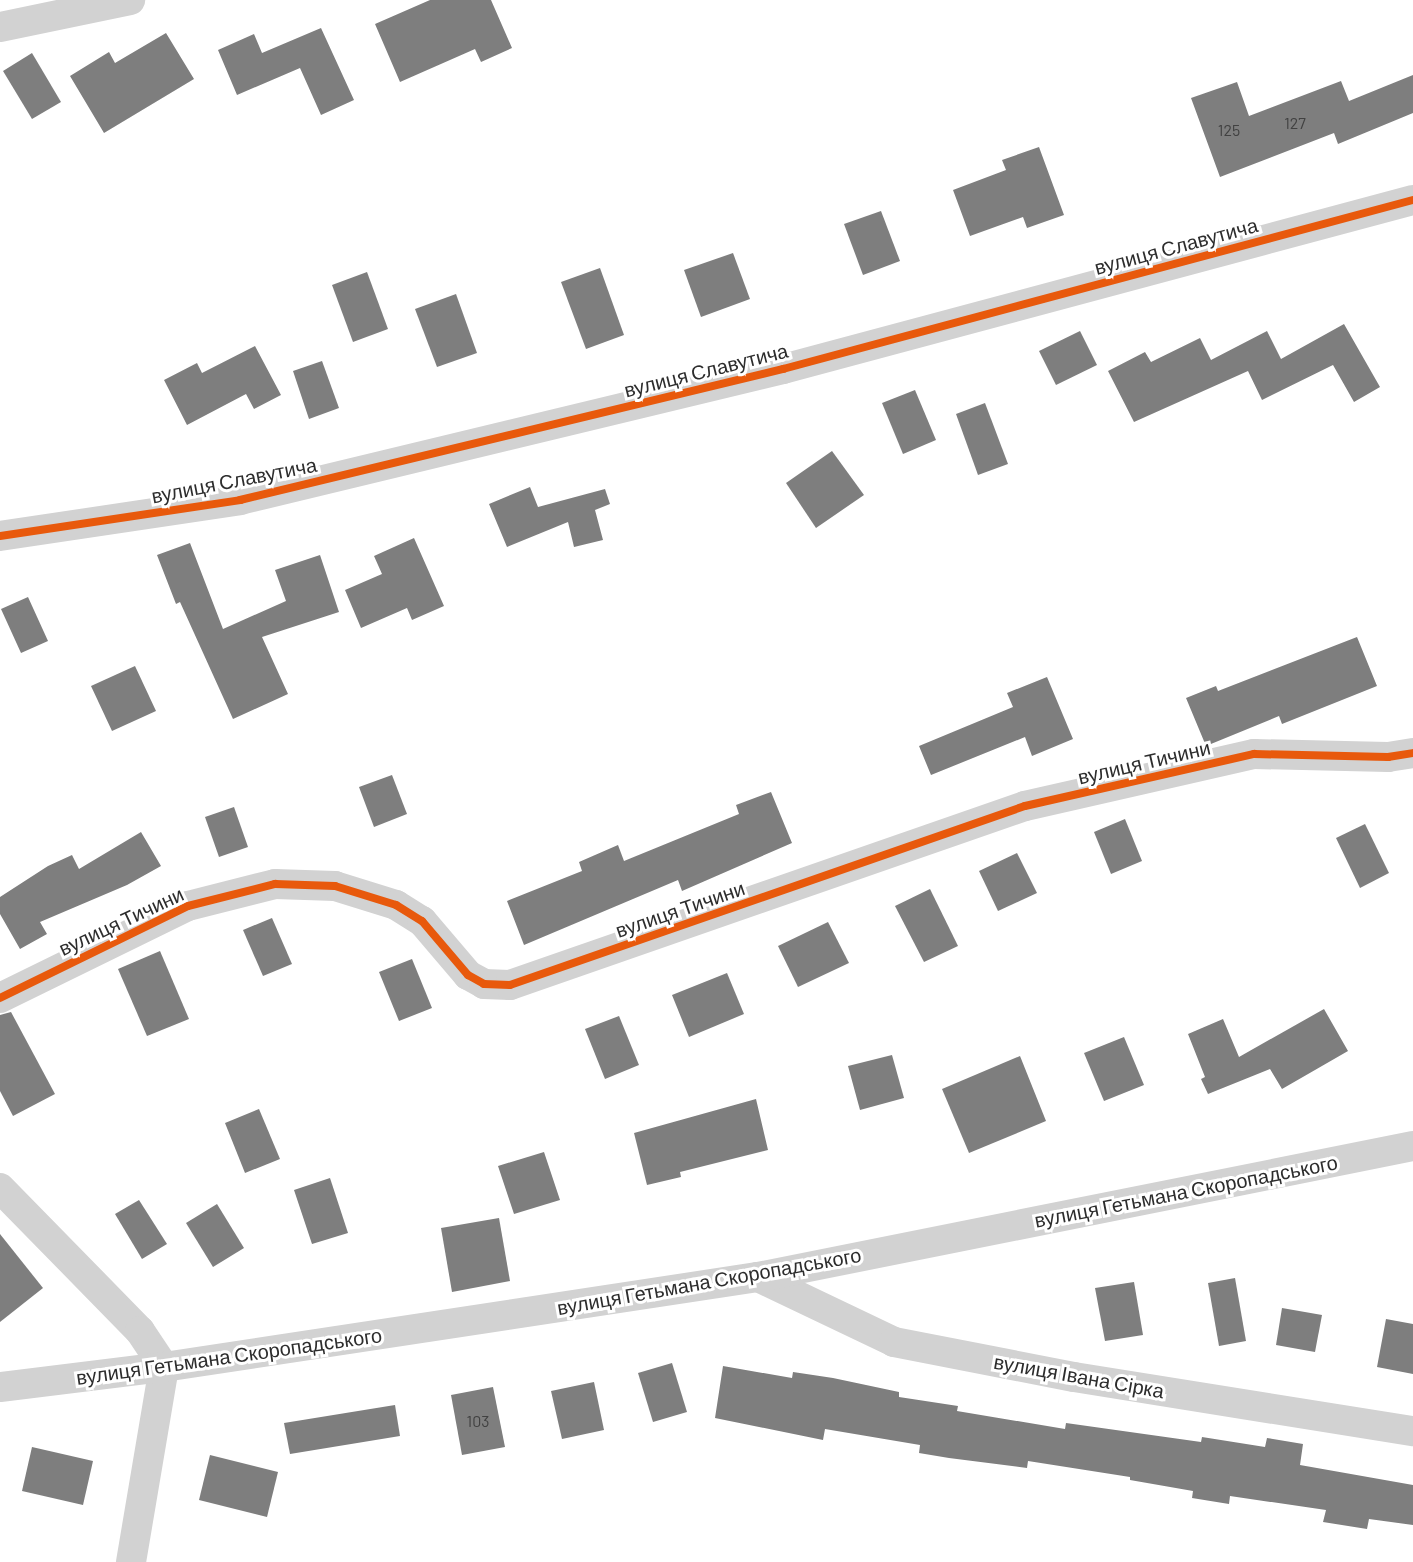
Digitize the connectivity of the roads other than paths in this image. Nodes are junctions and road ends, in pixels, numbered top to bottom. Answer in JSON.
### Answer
{"nodes":[{"id":1,"x":130,"y":0,"type":"edge"},
{"id":2,"x":0,"y":27,"type":"edge"},
{"id":3,"x":1413,"y":200,"type":"edge"},
{"id":4,"x":0,"y":536,"type":"edge"},
{"id":5,"x":1413,"y":753,"type":"edge"},
{"id":6,"x":0,"y":998,"type":"edge"},
{"id":7,"x":1413,"y":1146,"type":"edge"},
{"id":8,"x":0,"y":1188,"type":"edge"},
{"id":9,"x":758,"y":1277,"type":"junction"},
{"id":10,"x":164,"y":1367,"type":"junction"},
{"id":11,"x":0,"y":1387,"type":"edge"},
{"id":12,"x":1413,"y":1431,"type":"edge"},
{"id":13,"x":131,"y":1562,"type":"edge"}],
"edges":[{"from":1,"to":2,"type":"street"},
{"from":3,"to":4,"type":"street","name":"вулиця Славутича"},
{"from":5,"to":6,"type":"street","name":"вулиця Тичини"},
{"from":7,"to":9,"type":"street","name":"вулиця Гетьмана Скоропадського"},
{"from":8,"to":10,"type":"street"},
{"from":9,"to":10,"type":"street","name":"вулиця Гетьмана Скоропадського"},
{"from":9,"to":12,"type":"street","name":"вулиця Івана Сірка"},
{"from":10,"to":11,"type":"street","name":"вулиця Гетьмана Скоропадського"},
{"from":10,"to":13,"type":"street"}]}
